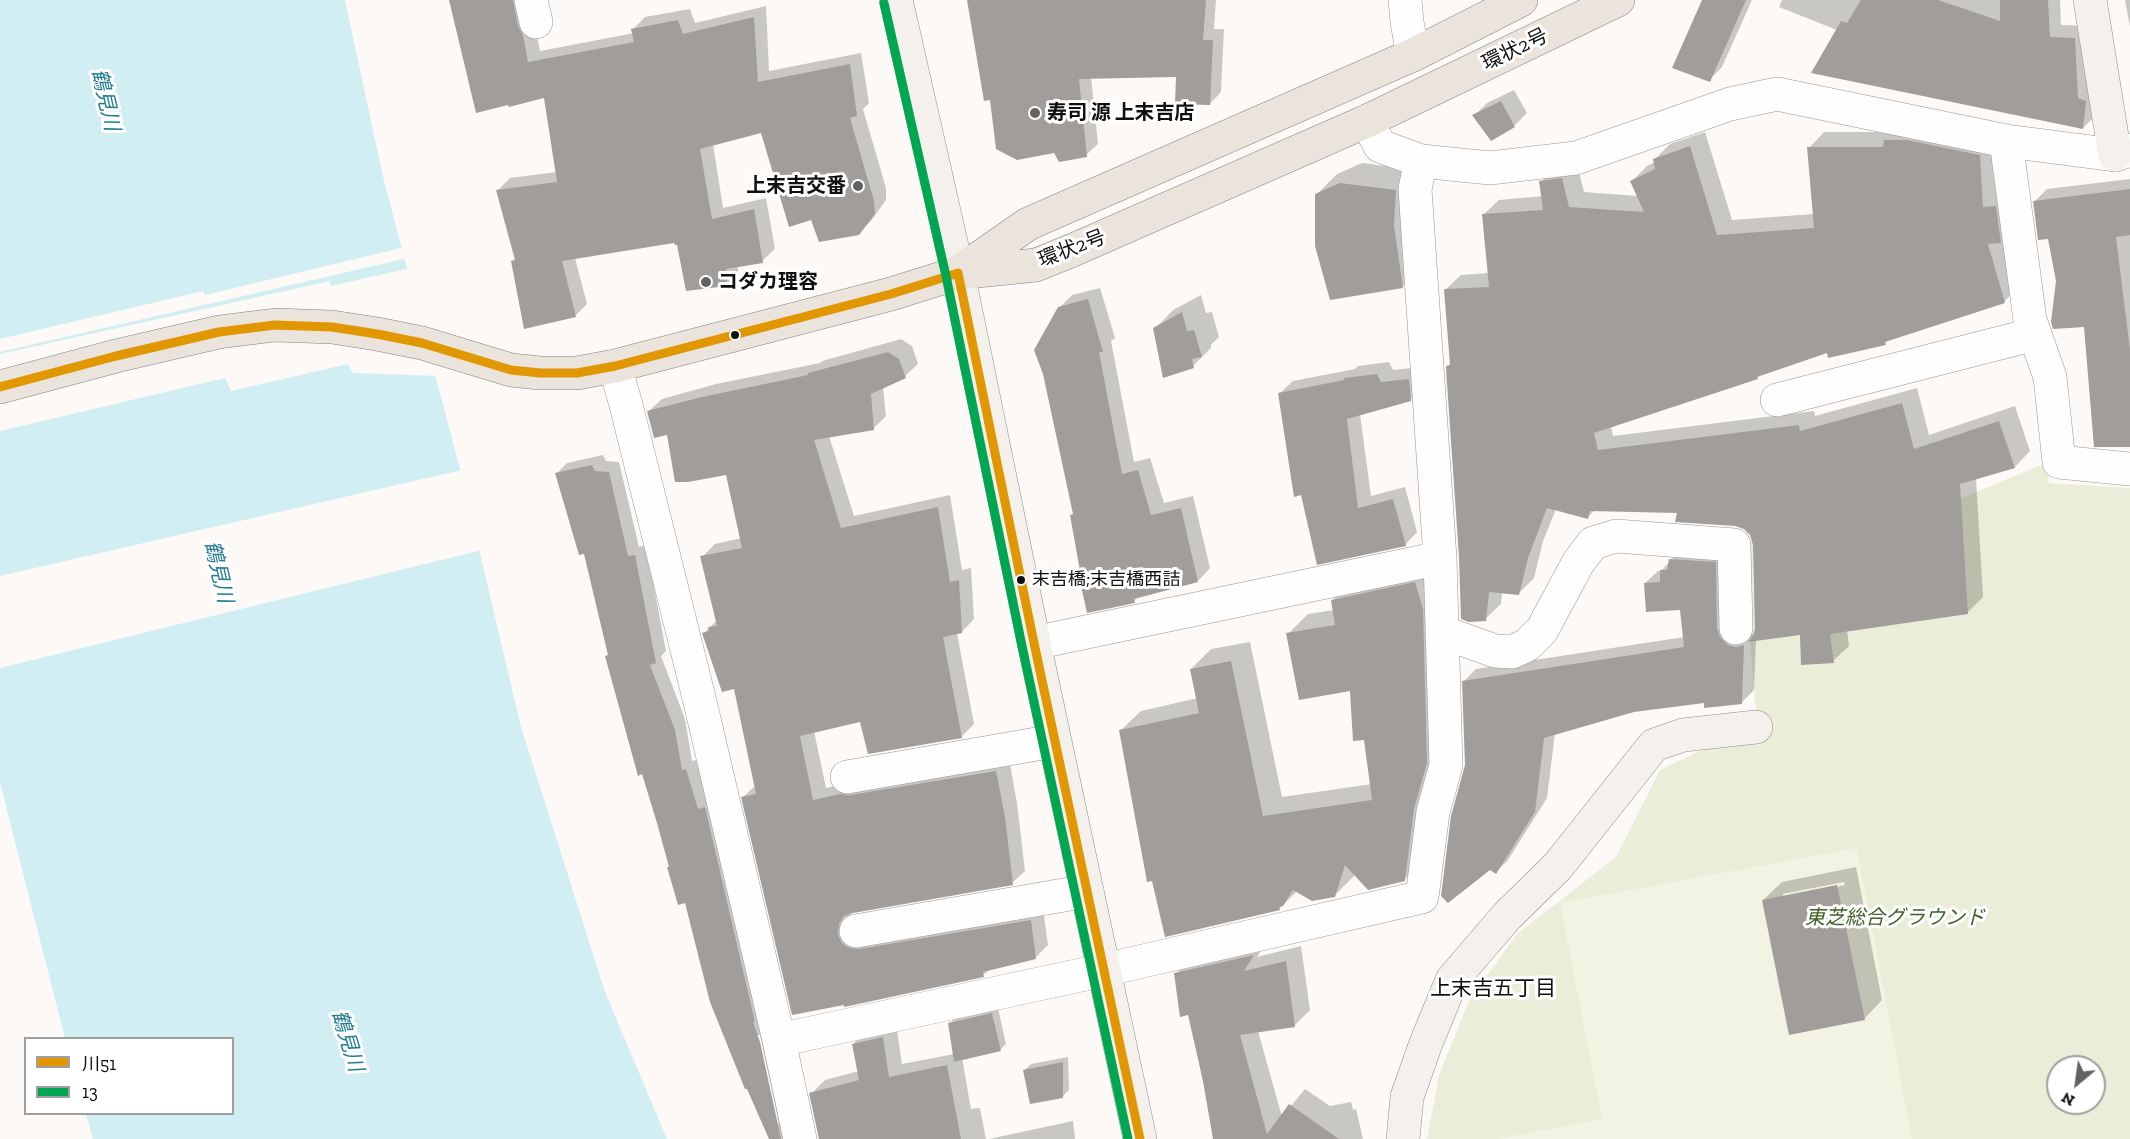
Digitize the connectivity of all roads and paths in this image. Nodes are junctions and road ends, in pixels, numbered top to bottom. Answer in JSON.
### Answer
{"nodes":[{"id":1,"x":896,"y":0,"type":"edge"},
{"id":2,"x":1405,"y":0,"type":"edge"},
{"id":3,"x":1521,"y":0,"type":"edge"},
{"id":4,"x":1618,"y":0,"type":"edge"},
{"id":5,"x":2090,"y":0,"type":"edge"},
{"id":6,"x":1413,"y":55,"type":"junction"},
{"id":7,"x":1367,"y":121,"type":"junction"},
{"id":8,"x":2006,"y":141,"type":"junction"},
{"id":9,"x":2123,"y":153,"type":"edge"},
{"id":10,"x":1421,"y":161,"type":"junction"},
{"id":11,"x":958,"y":273,"type":"junction"},
{"id":12,"x":2035,"y":334,"type":"junction"},
{"id":13,"x":615,"y":366,"type":"junction"},
{"id":14,"x":0,"y":387,"type":"edge"},
{"id":15,"x":1777,"y":400,"type":"dead end"},
{"id":16,"x":2130,"y":469,"type":"edge"},
{"id":17,"x":1440,"y":558,"type":"junction"},
{"id":18,"x":1736,"y":628,"type":"dead end"},
{"id":19,"x":1442,"y":632,"type":"junction"},
{"id":20,"x":1034,"y":643,"type":"junction"},
{"id":21,"x":1756,"y":727,"type":"dead end"},
{"id":22,"x":1054,"y":741,"type":"junction"},
{"id":23,"x":847,"y":777,"type":"dead end"},
{"id":24,"x":1087,"y":891,"type":"junction"},
{"id":25,"x":856,"y":931,"type":"dead end"},
{"id":26,"x":1104,"y":970,"type":"junction"},
{"id":27,"x":779,"y":1040,"type":"junction"},
{"id":28,"x":800,"y":1139,"type":"edge"},
{"id":29,"x":1140,"y":1139,"type":"edge"},
{"id":30,"x":1403,"y":1139,"type":"edge"}],
"edges":[{"from":1,"to":11,"type":"street"},
{"from":2,"to":6,"type":"street"},
{"from":3,"to":6,"type":"main road","name":"環状2号"},
{"from":4,"to":7,"type":"main road","name":"環状2号"},
{"from":5,"to":9,"type":"street"},
{"from":6,"to":11,"type":"main road","name":"環状2号"},
{"from":7,"to":10,"type":"street"},
{"from":7,"to":11,"type":"main road","name":"環状2号"},
{"from":8,"to":9,"type":"street"},
{"from":8,"to":10,"type":"street"},
{"from":8,"to":12,"type":"street"},
{"from":10,"to":17,"type":"street"},
{"from":11,"to":13,"type":"main road"},
{"from":11,"to":20,"type":"street"},
{"from":12,"to":15,"type":"street"},
{"from":12,"to":16,"type":"street"},
{"from":13,"to":14,"type":"main road"},
{"from":13,"to":27,"type":"street"},
{"from":17,"to":19,"type":"street"},
{"from":17,"to":20,"type":"street"},
{"from":18,"to":19,"type":"street"},
{"from":19,"to":26,"type":"street"},
{"from":20,"to":22,"type":"street"},
{"from":21,"to":30,"type":"street"},
{"from":22,"to":23,"type":"street"},
{"from":22,"to":24,"type":"street"},
{"from":24,"to":25,"type":"street"},
{"from":24,"to":26,"type":"street"},
{"from":26,"to":27,"type":"street"},
{"from":26,"to":29,"type":"street"},
{"from":27,"to":28,"type":"street"}]}
